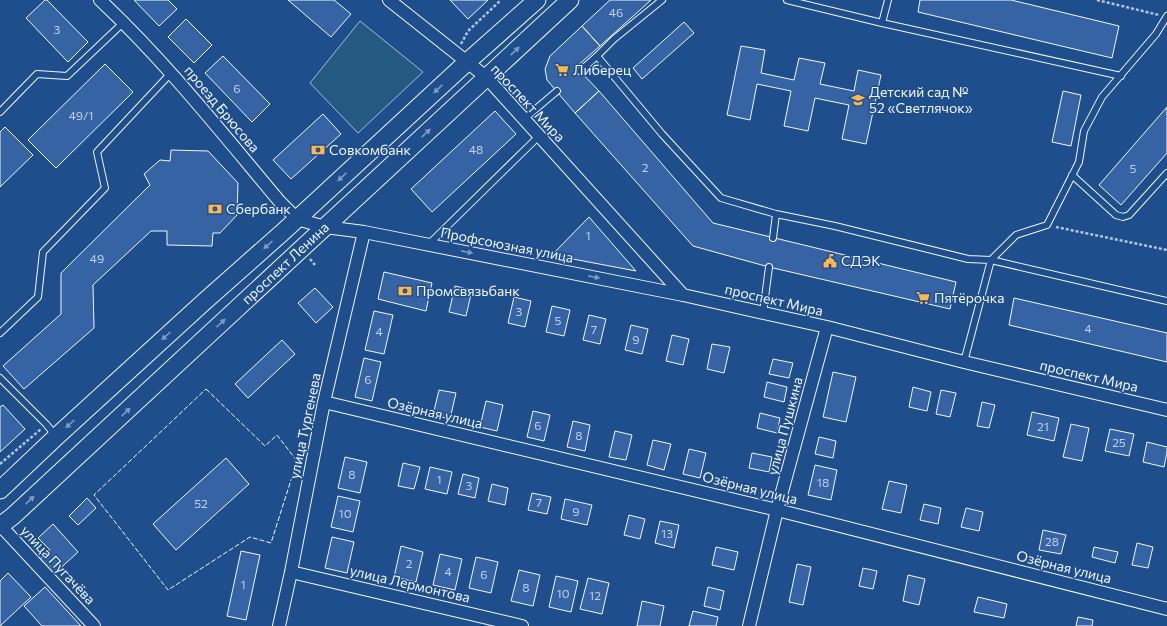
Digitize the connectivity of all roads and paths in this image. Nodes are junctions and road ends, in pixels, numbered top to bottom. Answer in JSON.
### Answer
{"nodes":[{"id":1,"x":100,"y":0,"type":"edge"},
{"id":2,"x":389,"y":0,"type":"edge"},
{"id":3,"x":537,"y":0,"type":"edge"},
{"id":4,"x":570,"y":0,"type":"edge"},
{"id":5,"x":662,"y":0,"type":"edge"},
{"id":6,"x":788,"y":0,"type":"edge"},
{"id":7,"x":888,"y":0,"type":"edge"},
{"id":8,"x":1097,"y":0,"type":"edge"},
{"id":9,"x":1167,"y":16,"type":"edge"},
{"id":10,"x":124,"y":22,"type":"junction"},
{"id":11,"x":882,"y":23,"type":"junction"},
{"id":12,"x":596,"y":56,"type":"junction"},
{"id":13,"x":466,"y":63,"type":"junction"},
{"id":14,"x":580,"y":70,"type":"dead end"},
{"id":15,"x":171,"y":73,"type":"junction"},
{"id":16,"x":1121,"y":76,"type":"junction"},
{"id":17,"x":486,"y":77,"type":"junction"},
{"id":18,"x":557,"y":91,"type":"dead end"},
{"id":19,"x":0,"y":112,"type":"edge"},
{"id":20,"x":524,"y":119,"type":"junction"},
{"id":21,"x":539,"y":136,"type":"junction"},
{"id":22,"x":1167,"y":173,"type":"edge"},
{"id":23,"x":1072,"y":175,"type":"junction"},
{"id":24,"x":776,"y":214,"type":"junction"},
{"id":25,"x":297,"y":219,"type":"junction"},
{"id":26,"x":325,"y":226,"type":"junction"},
{"id":27,"x":1047,"y":226,"type":"junction"},
{"id":28,"x":364,"y":232,"type":"junction"},
{"id":29,"x":773,"y":238,"type":"dead end"},
{"id":30,"x":428,"y":245,"type":"junction"},
{"id":31,"x":1167,"y":250,"type":"edge"},
{"id":32,"x":991,"y":260,"type":"junction"},
{"id":33,"x":769,"y":268,"type":"dead end"},
{"id":34,"x":683,"y":295,"type":"junction"},
{"id":35,"x":1167,"y":301,"type":"edge"},
{"id":36,"x":763,"y":313,"type":"junction"},
{"id":37,"x":827,"y":327,"type":"junction"},
{"id":38,"x":0,"y":333,"type":"edge"},
{"id":39,"x":964,"y":362,"type":"junction"},
{"id":40,"x":0,"y":378,"type":"edge"},
{"id":41,"x":324,"y":402,"type":"junction"},
{"id":42,"x":1167,"y":410,"type":"edge"},
{"id":43,"x":56,"y":436,"type":"junction"},
{"id":44,"x":0,"y":490,"type":"edge"},
{"id":45,"x":777,"y":510,"type":"junction"},
{"id":46,"x":0,"y":526,"type":"edge"},
{"id":47,"x":291,"y":572,"type":"junction"},
{"id":48,"x":1167,"y":609,"type":"edge"},
{"id":49,"x":94,"y":626,"type":"edge"},
{"id":50,"x":279,"y":626,"type":"edge"},
{"id":51,"x":522,"y":626,"type":"edge"},
{"id":52,"x":749,"y":626,"type":"edge"}],
"edges":[{"from":1,"to":10,"type":"street","name":"проезд Брюсова"},
{"from":2,"to":13,"type":"street","name":"проспект Мира"},
{"from":3,"to":13,"type":"main road","name":"проспект Ленина"},
{"from":17,"to":4,"type":"main road","name":"проспект Ленина","one_way":true},
{"from":5,"to":12,"type":"lane"},
{"from":6,"to":11,"type":"lane"},
{"from":7,"to":11,"type":"lane"},
{"from":8,"to":9,"type":"path"},
{"from":9,"to":16,"type":"lane"},
{"from":10,"to":15,"type":"street","name":"проезд Брюсова"},
{"from":10,"to":19,"type":"lane"},
{"from":11,"to":16,"type":"lane"},
{"from":12,"to":14,"type":"lane"},
{"from":12,"to":24,"type":"lane"},
{"from":13,"to":17,"type":"street","name":"проспект Мира"},
{"from":13,"to":25,"type":"main road","name":"проспект Ленина","one_way":true},
{"from":15,"to":25,"type":"street","name":"проезд Брюсова"},
{"from":15,"to":38,"type":"lane"},
{"from":16,"to":23,"type":"lane"},
{"from":17,"to":20,"type":"street","name":"проспект Мира"},
{"from":26,"to":17,"type":"main road","name":"проспект Ленина","one_way":true},
{"from":18,"to":20,"type":"lane"},
{"from":20,"to":21,"type":"street","name":"проспект Мира"},
{"from":21,"to":30,"type":"lane"},
{"from":21,"to":34,"type":"street","name":"проспект Мира"},
{"from":22,"to":23,"type":"lane"},
{"from":23,"to":27,"type":"lane"},
{"from":24,"to":29,"type":"lane"},
{"from":24,"to":32,"type":"lane"},
{"from":25,"to":26,"type":"street"},
{"from":25,"to":43,"type":"main road","name":"проспект Ленина","one_way":true},
{"from":26,"to":28,"type":"street","name":"Профсоюзная улица"},
{"from":46,"to":26,"type":"main road","name":"проспект Ленина","one_way":true},
{"from":27,"to":31,"type":"path"},
{"from":27,"to":32,"type":"lane"},
{"from":28,"to":30,"type":"street","name":"Профсоюзная улица"},
{"from":28,"to":41,"type":"street","name":"улица Тургенева"},
{"from":30,"to":34,"type":"street","name":"Профсоюзная улица","one_way":true},
{"from":32,"to":35,"type":"lane"},
{"from":32,"to":39,"type":"lane"},
{"from":33,"to":36,"type":"lane"},
{"from":34,"to":36,"type":"street","name":"проспект Мира"},
{"from":36,"to":37,"type":"street","name":"проспект Мира"},
{"from":37,"to":39,"type":"street","name":"проспект Мира"},
{"from":37,"to":45,"type":"street","name":"улица Пушкина"},
{"from":39,"to":42,"type":"street","name":"проспект Мира"},
{"from":40,"to":43,"type":"lane"},
{"from":41,"to":45,"type":"street","name":"Озёрная улица"},
{"from":41,"to":47,"type":"street","name":"улица Тургенева"},
{"from":43,"to":44,"type":"main road","name":"проспект Ленина"},
{"from":45,"to":48,"type":"street","name":"Озёрная улица"},
{"from":45,"to":52,"type":"street","name":"улица Пушкина"},
{"from":46,"to":49,"type":"street","name":"улица Пугачёва"},
{"from":47,"to":50,"type":"street","name":"улица Тургенева"},
{"from":47,"to":51,"type":"street","name":"улица Лермонтова"}]}
